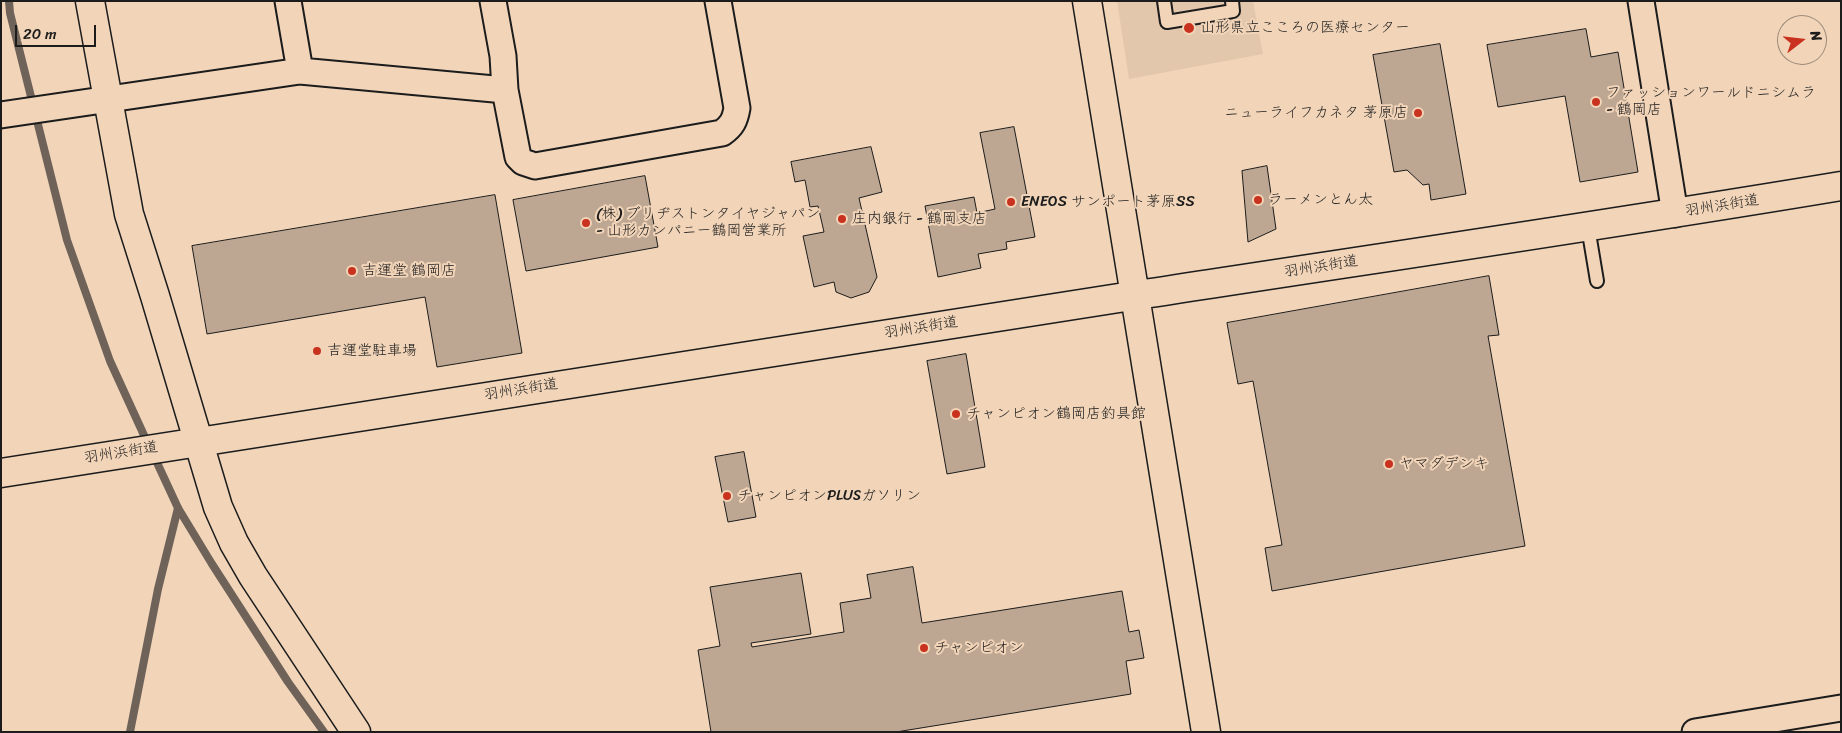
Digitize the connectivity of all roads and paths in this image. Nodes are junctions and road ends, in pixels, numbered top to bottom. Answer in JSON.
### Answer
{"nodes":[{"id":1,"x":90,"y":1,"type":"edge"},
{"id":2,"x":288,"y":1,"type":"edge"},
{"id":3,"x":493,"y":1,"type":"edge"},
{"id":4,"x":718,"y":1,"type":"edge"},
{"id":5,"x":1088,"y":1,"type":"edge"},
{"id":6,"x":1164,"y":1,"type":"edge"},
{"id":7,"x":1232,"y":1,"type":"edge"},
{"id":8,"x":1641,"y":1,"type":"edge"},
{"id":9,"x":300,"y":71,"type":"junction"},
{"id":10,"x":505,"y":90,"type":"junction"},
{"id":11,"x":108,"y":99,"type":"junction"},
{"id":12,"x":1,"y":115,"type":"edge"},
{"id":13,"x":1841,"y":186,"type":"edge"},
{"id":14,"x":1675,"y":214,"type":"junction"},
{"id":15,"x":1588,"y":227,"type":"junction"},
{"id":16,"x":1596,"y":281,"type":"dead end"},
{"id":17,"x":1136,"y":295,"type":"junction"},
{"id":18,"x":198,"y":440,"type":"junction"},
{"id":19,"x":1,"y":473,"type":"edge"},
{"id":20,"x":1841,"y":708,"type":"edge"},
{"id":21,"x":356,"y":732,"type":"edge"},
{"id":22,"x":1206,"y":732,"type":"edge"},
{"id":23,"x":1695,"y":732,"type":"edge"}],
"edges":[{"from":1,"to":11,"type":"main road"},
{"from":2,"to":9,"type":"street"},
{"from":3,"to":10,"type":"street"},
{"from":4,"to":10,"type":"street"},
{"from":5,"to":17,"type":"main road"},
{"from":6,"to":7,"type":"lane"},
{"from":8,"to":14,"type":"street"},
{"from":9,"to":10,"type":"street"},
{"from":9,"to":11,"type":"street"},
{"from":11,"to":12,"type":"street"},
{"from":11,"to":18,"type":"main road"},
{"from":13,"to":14,"type":"main road","name":"羽州浜街道"},
{"from":14,"to":15,"type":"main road","name":"羽州浜街道"},
{"from":15,"to":16,"type":"lane"},
{"from":15,"to":17,"type":"main road","name":"羽州浜街道"},
{"from":17,"to":18,"type":"main road","name":"羽州浜街道"},
{"from":17,"to":22,"type":"main road"},
{"from":18,"to":19,"type":"main road","name":"羽州浜街道"},
{"from":18,"to":21,"type":"main road"},
{"from":20,"to":23,"type":"street"}]}
